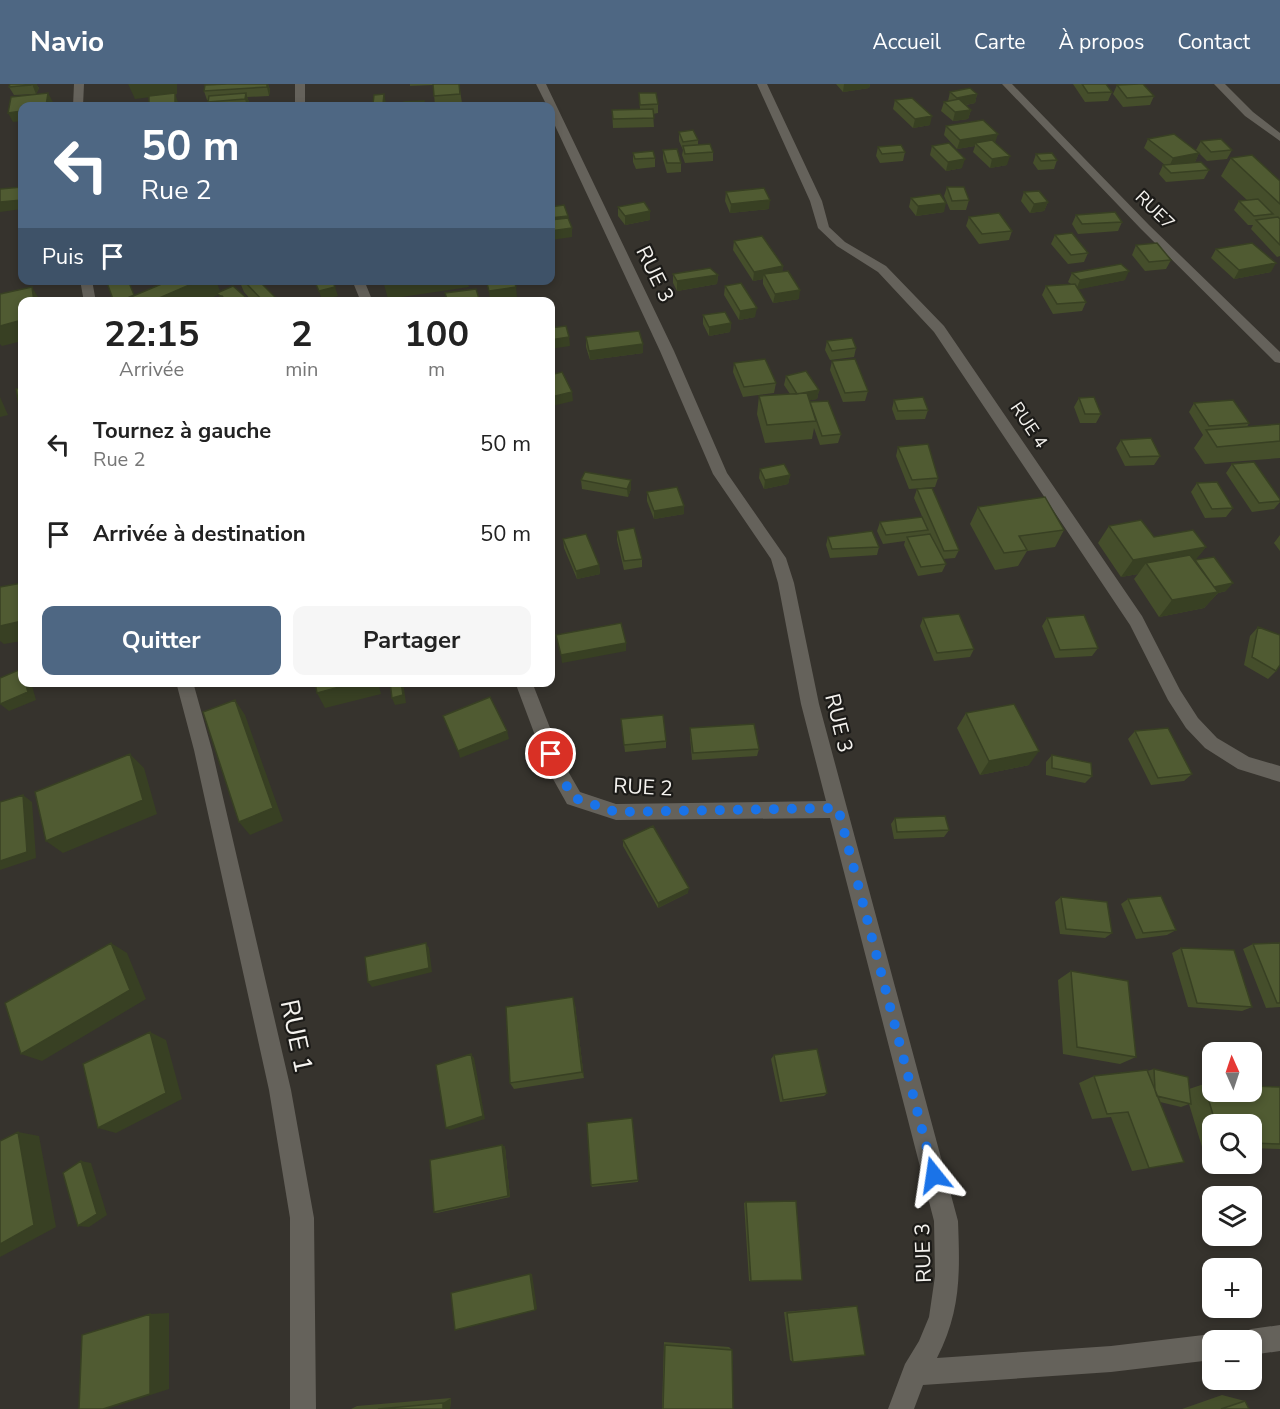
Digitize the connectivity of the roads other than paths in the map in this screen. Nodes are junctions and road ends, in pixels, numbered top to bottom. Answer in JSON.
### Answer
{"nodes":[{"id":1,"x":79,"y":84,"type":"edge"},
{"id":2,"x":300,"y":84,"type":"edge"},
{"id":3,"x":541,"y":84,"type":"edge"},
{"id":4,"x":762,"y":84,"type":"edge"},
{"id":5,"x":1007,"y":84,"type":"edge"},
{"id":6,"x":1219,"y":84,"type":"edge"},
{"id":7,"x":78,"y":102,"type":"edge"},
{"id":8,"x":300,"y":102,"type":"edge"},
{"id":9,"x":549,"y":102,"type":"edge"},
{"id":10,"x":555,"y":114,"type":"edge"},
{"id":11,"x":1280,"y":138,"type":"edge"},
{"id":12,"x":1280,"y":359,"type":"edge"},
{"id":13,"x":185,"y":687,"type":"edge"},
{"id":14,"x":525,"y":687,"type":"edge"},
{"id":15,"x":1280,"y":774,"type":"edge"},
{"id":16,"x":838,"y":808,"type":"junction"},
{"id":17,"x":1280,"y":1338,"type":"edge"},
{"id":18,"x":1262,"y":1340,"type":"edge"},
{"id":19,"x":1202,"y":1348,"type":"edge"},
{"id":20,"x":914,"y":1373,"type":"junction"},
{"id":21,"x":303,"y":1409,"type":"edge"},
{"id":22,"x":901,"y":1409,"type":"edge"}],
"edges":[{"from":1,"to":7,"type":"street"},
{"from":2,"to":8,"type":"street"},
{"from":3,"to":9,"type":"street","name":"RUE 3"},
{"from":4,"to":15,"type":"street","name":"RUE 4"},
{"from":5,"to":12,"type":"street","name":"RUE7"},
{"from":6,"to":11,"type":"street"},
{"from":10,"to":16,"type":"street","name":"RUE 3"},
{"from":13,"to":21,"type":"street","name":"RUE 1"},
{"from":14,"to":16,"type":"street","name":"RUE 2"},
{"from":16,"to":20,"type":"street","name":"RUE 3"},
{"from":17,"to":18,"type":"street"},
{"from":19,"to":20,"type":"street"},
{"from":20,"to":22,"type":"street","name":"RUE 3"}]}
